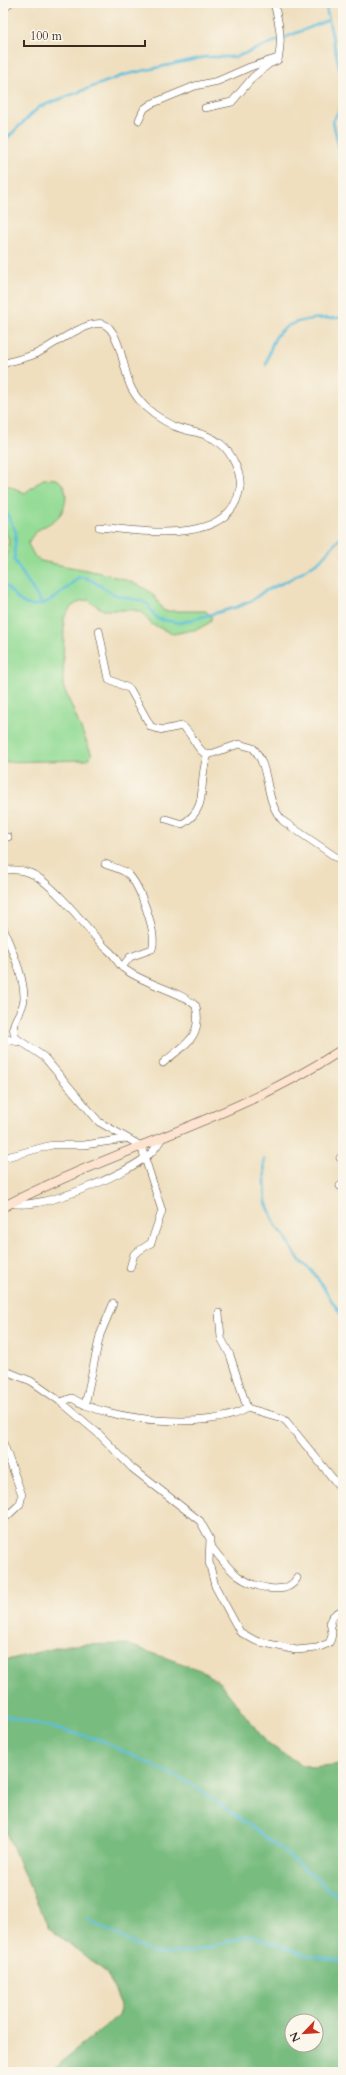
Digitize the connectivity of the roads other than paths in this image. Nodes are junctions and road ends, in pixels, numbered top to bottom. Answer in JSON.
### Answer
{"nodes":[{"id":1,"x":10,"y":3,"type":"edge"},
{"id":2,"x":274,"y":3,"type":"edge"},
{"id":3,"x":3,"y":10,"type":"edge"},
{"id":4,"x":278,"y":58,"type":"junction"},
{"id":5,"x":205,"y":108,"type":"dead end"},
{"id":6,"x":139,"y":120,"type":"dead end"},
{"id":7,"x":3,"y":364,"type":"edge"},
{"id":8,"x":99,"y":527,"type":"dead end"},
{"id":9,"x":99,"y":631,"type":"dead end"},
{"id":10,"x":208,"y":755,"type":"junction"},
{"id":11,"x":166,"y":819,"type":"dead end"},
{"id":12,"x":343,"y":862,"type":"edge"},
{"id":13,"x":105,"y":864,"type":"dead end"},
{"id":14,"x":3,"y":871,"type":"edge"},
{"id":15,"x":3,"y":928,"type":"edge"},
{"id":16,"x":122,"y":967,"type":"junction"},
{"id":17,"x":3,"y":1038,"type":"edge"},
{"id":18,"x":22,"y":1044,"type":"junction"},
{"id":19,"x":343,"y":1049,"type":"edge"},
{"id":20,"x":163,"y":1063,"type":"dead end"},
{"id":21,"x":162,"y":1138,"type":"junction"},
{"id":22,"x":126,"y":1139,"type":"junction"},
{"id":23,"x":141,"y":1146,"type":"junction"},
{"id":24,"x":3,"y":1158,"type":"edge"},
{"id":25,"x":145,"y":1158,"type":"junction"},
{"id":26,"x":7,"y":1205,"type":"edge"},
{"id":27,"x":130,"y":1268,"type":"dead end"},
{"id":28,"x":113,"y":1304,"type":"dead end"},
{"id":29,"x":219,"y":1313,"type":"dead end"},
{"id":30,"x":3,"y":1370,"type":"edge"},
{"id":31,"x":61,"y":1402,"type":"junction"},
{"id":32,"x":85,"y":1405,"type":"junction"},
{"id":33,"x":247,"y":1408,"type":"junction"},
{"id":34,"x":3,"y":1442,"type":"edge"},
{"id":35,"x":343,"y":1491,"type":"edge"},
{"id":36,"x":3,"y":1520,"type":"edge"},
{"id":37,"x":211,"y":1546,"type":"junction"},
{"id":38,"x":297,"y":1578,"type":"dead end"},
{"id":39,"x":343,"y":1610,"type":"edge"}],
"edges":[{"from":1,"to":3,"type":"street"},
{"from":2,"to":4,"type":"street"},
{"from":4,"to":5,"type":"street"},
{"from":4,"to":6,"type":"street"},
{"from":7,"to":8,"type":"street"},
{"from":9,"to":10,"type":"street"},
{"from":10,"to":11,"type":"street"},
{"from":10,"to":12,"type":"street"},
{"from":13,"to":16,"type":"street"},
{"from":14,"to":16,"type":"street"},
{"from":15,"to":18,"type":"street"},
{"from":16,"to":20,"type":"street"},
{"from":17,"to":18,"type":"street"},
{"from":18,"to":22,"type":"street"},
{"from":19,"to":21,"type":"main road"},
{"from":21,"to":23,"type":"main road"},
{"from":21,"to":25,"type":"street"},
{"from":22,"to":23,"type":"street"},
{"from":22,"to":24,"type":"street"},
{"from":23,"to":25,"type":"street"},
{"from":23,"to":26,"type":"main road"},
{"from":25,"to":26,"type":"street"},
{"from":25,"to":27,"type":"street"},
{"from":28,"to":32,"type":"street"},
{"from":29,"to":33,"type":"street"},
{"from":30,"to":31,"type":"street"},
{"from":31,"to":32,"type":"street"},
{"from":31,"to":37,"type":"street"},
{"from":32,"to":33,"type":"street"},
{"from":33,"to":35,"type":"street"},
{"from":34,"to":36,"type":"street"},
{"from":37,"to":38,"type":"street"},
{"from":37,"to":39,"type":"street"}]}
